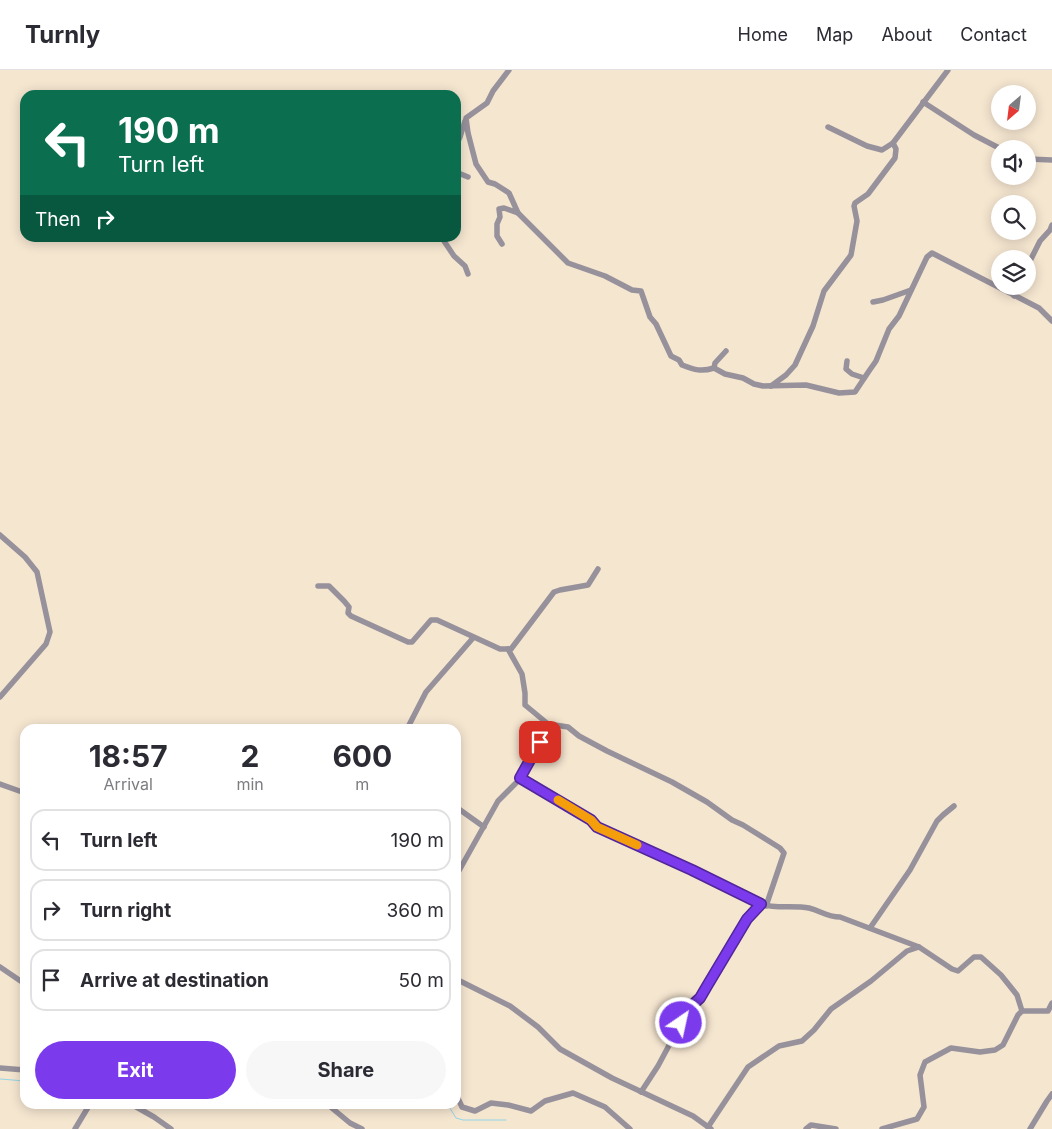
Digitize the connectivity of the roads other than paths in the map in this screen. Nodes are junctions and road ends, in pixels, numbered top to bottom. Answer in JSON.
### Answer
{"nodes":[{"id":1,"x":509,"y":70,"type":"edge"},
{"id":2,"x":948,"y":70,"type":"edge"},
{"id":3,"x":924,"y":102,"type":"junction"},
{"id":4,"x":466,"y":118,"type":"junction"},
{"id":5,"x":828,"y":127,"type":"dead end"},
{"id":6,"x":461,"y":134,"type":"edge"},
{"id":7,"x":893,"y":143,"type":"junction"},
{"id":8,"x":991,"y":144,"type":"edge"},
{"id":9,"x":1036,"y":159,"type":"edge"},
{"id":10,"x":1052,"y":160,"type":"edge"},
{"id":11,"x":461,"y":174,"type":"edge"},
{"id":12,"x":468,"y":177,"type":"dead end"},
{"id":13,"x":518,"y":213,"type":"junction"},
{"id":14,"x":1052,"y":225,"type":"edge"},
{"id":15,"x":445,"y":242,"type":"edge"},
{"id":16,"x":502,"y":244,"type":"dead end"},
{"id":17,"x":1036,"y":250,"type":"edge"},
{"id":18,"x":468,"y":274,"type":"dead end"},
{"id":19,"x":911,"y":290,"type":"junction"},
{"id":20,"x":1014,"y":296,"type":"joint"},
{"id":21,"x":873,"y":302,"type":"dead end"},
{"id":22,"x":1052,"y":321,"type":"edge"},
{"id":23,"x":726,"y":351,"type":"dead end"},
{"id":24,"x":847,"y":361,"type":"dead end"},
{"id":25,"x":714,"y":368,"type":"junction"},
{"id":26,"x":864,"y":378,"type":"junction"},
{"id":27,"x":771,"y":386,"type":"junction"},
{"id":28,"x":0,"y":535,"type":"edge"},
{"id":29,"x":598,"y":569,"type":"dead end"},
{"id":30,"x":318,"y":586,"type":"dead end"},
{"id":31,"x":473,"y":638,"type":"junction"},
{"id":32,"x":508,"y":649,"type":"junction"},
{"id":33,"x":0,"y":697,"type":"edge"},
{"id":34,"x":410,"y":724,"type":"edge"},
{"id":35,"x":548,"y":724,"type":"junction"},
{"id":36,"x":520,"y":778,"type":"junction"},
{"id":37,"x":0,"y":784,"type":"edge"},
{"id":38,"x":20,"y":791,"type":"edge"},
{"id":39,"x":954,"y":806,"type":"dead end"},
{"id":40,"x":461,"y":810,"type":"edge"},
{"id":41,"x":484,"y":826,"type":"junction"},
{"id":42,"x":461,"y":867,"type":"edge"},
{"id":43,"x":764,"y":905,"type":"junction"},
{"id":44,"x":870,"y":928,"type":"junction"},
{"id":45,"x":919,"y":947,"type":"junction"},
{"id":46,"x":0,"y":967,"type":"edge"},
{"id":47,"x":20,"y":981,"type":"edge"},
{"id":48,"x":461,"y":982,"type":"edge"},
{"id":49,"x":1052,"y":1003,"type":"edge"},
{"id":50,"x":1022,"y":1011,"type":"junction"},
{"id":51,"x":1050,"y":1012,"type":"edge"},
{"id":52,"x":0,"y":1068,"type":"edge"},
{"id":53,"x":20,"y":1070,"type":"edge"},
{"id":54,"x":641,"y":1092,"type":"junction"},
{"id":55,"x":1052,"y":1094,"type":"edge"},
{"id":56,"x":461,"y":1105,"type":"edge"},
{"id":57,"x":87,"y":1109,"type":"edge"},
{"id":58,"x":140,"y":1109,"type":"edge"},
{"id":59,"x":333,"y":1109,"type":"edge"},
{"id":60,"x":709,"y":1128,"type":"edge"},
{"id":61,"x":75,"y":1129,"type":"edge"},
{"id":62,"x":171,"y":1129,"type":"edge"},
{"id":63,"x":362,"y":1129,"type":"edge"},
{"id":64,"x":630,"y":1129,"type":"edge"},
{"id":65,"x":806,"y":1129,"type":"edge"},
{"id":66,"x":836,"y":1129,"type":"edge"},
{"id":67,"x":882,"y":1129,"type":"edge"},
{"id":68,"x":1030,"y":1129,"type":"edge"}],
"edges":[{"from":1,"to":4,"type":"street"},
{"from":2,"to":3,"type":"street"},
{"from":3,"to":7,"type":"street"},
{"from":3,"to":8,"type":"street"},
{"from":4,"to":6,"type":"street"},
{"from":4,"to":13,"type":"street"},
{"from":5,"to":7,"type":"street"},
{"from":7,"to":27,"type":"street"},
{"from":9,"to":10,"type":"street"},
{"from":11,"to":12,"type":"street"},
{"from":13,"to":16,"type":"street"},
{"from":13,"to":25,"type":"street"},
{"from":14,"to":17,"type":"street"},
{"from":15,"to":18,"type":"street"},
{"from":19,"to":20,"type":"street"},
{"from":19,"to":21,"type":"street"},
{"from":19,"to":26,"type":"street"},
{"from":20,"to":22,"type":"street"},
{"from":23,"to":25,"type":"street"},
{"from":24,"to":26,"type":"street"},
{"from":25,"to":27,"type":"street"},
{"from":26,"to":27,"type":"street"},
{"from":28,"to":33,"type":"street"},
{"from":29,"to":32,"type":"street"},
{"from":30,"to":31,"type":"street"},
{"from":31,"to":32,"type":"street"},
{"from":31,"to":34,"type":"street"},
{"from":32,"to":35,"type":"street"},
{"from":35,"to":36,"type":"street"},
{"from":35,"to":43,"type":"street"},
{"from":36,"to":41,"type":"street"},
{"from":36,"to":43,"type":"street"},
{"from":37,"to":38,"type":"street"},
{"from":39,"to":44,"type":"street"},
{"from":40,"to":41,"type":"street"},
{"from":41,"to":42,"type":"street"},
{"from":43,"to":44,"type":"street"},
{"from":43,"to":54,"type":"street"},
{"from":44,"to":45,"type":"street"},
{"from":45,"to":50,"type":"street"},
{"from":45,"to":60,"type":"street"},
{"from":46,"to":47,"type":"street"},
{"from":48,"to":54,"type":"street"},
{"from":49,"to":51,"type":"street"},
{"from":50,"to":51,"type":"street"},
{"from":50,"to":67,"type":"street"},
{"from":52,"to":53,"type":"street"},
{"from":54,"to":60,"type":"street"},
{"from":55,"to":68,"type":"street"},
{"from":56,"to":64,"type":"street"},
{"from":57,"to":61,"type":"street"},
{"from":58,"to":62,"type":"street"},
{"from":59,"to":63,"type":"street"},
{"from":65,"to":66,"type":"street"}]}
